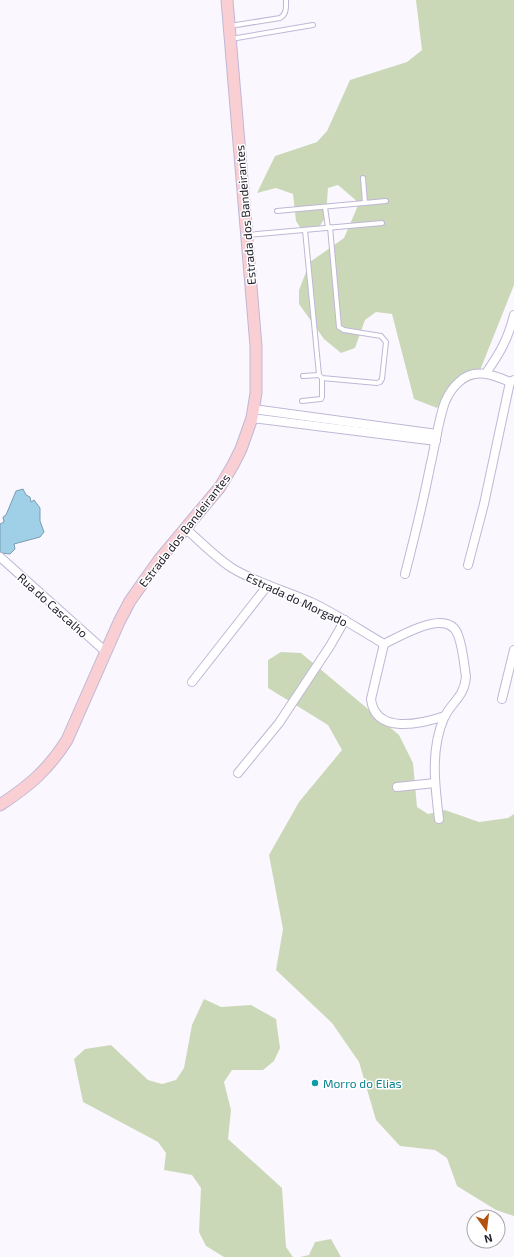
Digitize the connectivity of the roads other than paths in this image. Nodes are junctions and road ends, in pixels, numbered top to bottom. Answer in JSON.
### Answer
{"nodes":[{"id":1,"x":227,"y":0,"type":"edge"},
{"id":2,"x":286,"y":0,"type":"edge"},
{"id":3,"x":313,"y":25,"type":"dead end"},
{"id":4,"x":229,"y":26,"type":"junction"},
{"id":5,"x":230,"y":40,"type":"junction"},
{"id":6,"x":363,"y":178,"type":"dead end"},
{"id":7,"x":386,"y":201,"type":"dead end"},
{"id":8,"x":365,"y":203,"type":"junction"},
{"id":9,"x":325,"y":207,"type":"junction"},
{"id":10,"x":277,"y":211,"type":"dead end"},
{"id":11,"x":382,"y":223,"type":"dead end"},
{"id":12,"x":329,"y":227,"type":"junction"},
{"id":13,"x":305,"y":230,"type":"junction"},
{"id":14,"x":246,"y":235,"type":"junction"},
{"id":15,"x":514,"y":315,"type":"edge"},
{"id":16,"x":510,"y":338,"type":"edge"},
{"id":17,"x":486,"y":373,"type":"junction"},
{"id":18,"x":303,"y":376,"type":"dead end"},
{"id":19,"x":321,"y":376,"type":"junction"},
{"id":20,"x":512,"y":381,"type":"edge"},
{"id":21,"x":302,"y":401,"type":"dead end"},
{"id":22,"x":252,"y":414,"type":"junction"},
{"id":23,"x":436,"y":437,"type":"junction"},
{"id":24,"x":185,"y":528,"type":"junction"},
{"id":25,"x":0,"y":557,"type":"edge"},
{"id":26,"x":468,"y":564,"type":"dead end"},
{"id":27,"x":405,"y":574,"type":"dead end"},
{"id":28,"x":268,"y":585,"type":"junction"},
{"id":29,"x":345,"y":620,"type":"junction"},
{"id":30,"x":384,"y":644,"type":"junction"},
{"id":31,"x":514,"y":650,"type":"edge"},
{"id":32,"x":106,"y":652,"type":"junction"},
{"id":33,"x":192,"y":682,"type":"dead end"},
{"id":34,"x":502,"y":699,"type":"dead end"},
{"id":35,"x":445,"y":716,"type":"junction"},
{"id":36,"x":238,"y":773,"type":"dead end"},
{"id":37,"x":435,"y":783,"type":"junction"},
{"id":38,"x":397,"y":787,"type":"dead end"},
{"id":39,"x":0,"y":805,"type":"edge"},
{"id":40,"x":439,"y":819,"type":"dead end"}],
"edges":[{"from":1,"to":4,"type":"main road","name":"Estrada dos Bandeirantes"},
{"from":2,"to":4,"type":"lane"},
{"from":3,"to":5,"type":"lane"},
{"from":4,"to":5,"type":"main road","name":"Estrada dos Bandeirantes"},
{"from":5,"to":14,"type":"main road","name":"Estrada dos Bandeirantes"},
{"from":6,"to":8,"type":"lane"},
{"from":7,"to":8,"type":"lane"},
{"from":8,"to":9,"type":"lane"},
{"from":9,"to":10,"type":"lane"},
{"from":9,"to":12,"type":"lane"},
{"from":11,"to":12,"type":"lane"},
{"from":12,"to":13,"type":"lane"},
{"from":12,"to":19,"type":"lane"},
{"from":13,"to":14,"type":"lane"},
{"from":13,"to":19,"type":"lane"},
{"from":14,"to":22,"type":"main road","name":"Estrada dos Bandeirantes"},
{"from":15,"to":16,"type":"street"},
{"from":16,"to":17,"type":"street"},
{"from":17,"to":20,"type":"street"},
{"from":17,"to":23,"type":"street"},
{"from":18,"to":19,"type":"lane"},
{"from":19,"to":21,"type":"lane"},
{"from":20,"to":26,"type":"street"},
{"from":22,"to":23,"type":"street"},
{"from":22,"to":24,"type":"main road","name":"Estrada dos Bandeirantes"},
{"from":23,"to":27,"type":"street"},
{"from":24,"to":28,"type":"street","name":"Estrada do Morgado"},
{"from":24,"to":32,"type":"main road","name":"Estrada dos Bandeirantes"},
{"from":25,"to":32,"type":"street","name":"Rua do Cascalho"},
{"from":28,"to":29,"type":"street","name":"Estrada do Morgado"},
{"from":28,"to":33,"type":"street"},
{"from":29,"to":30,"type":"street","name":"Estrada do Morgado"},
{"from":29,"to":36,"type":"street"},
{"from":30,"to":35,"type":"street"},
{"from":30,"to":35,"type":"street"},
{"from":31,"to":34,"type":"street"},
{"from":32,"to":39,"type":"main road","name":"Estrada dos Bandeirantes"},
{"from":35,"to":37,"type":"street"},
{"from":37,"to":38,"type":"street"},
{"from":37,"to":40,"type":"street"}]}
